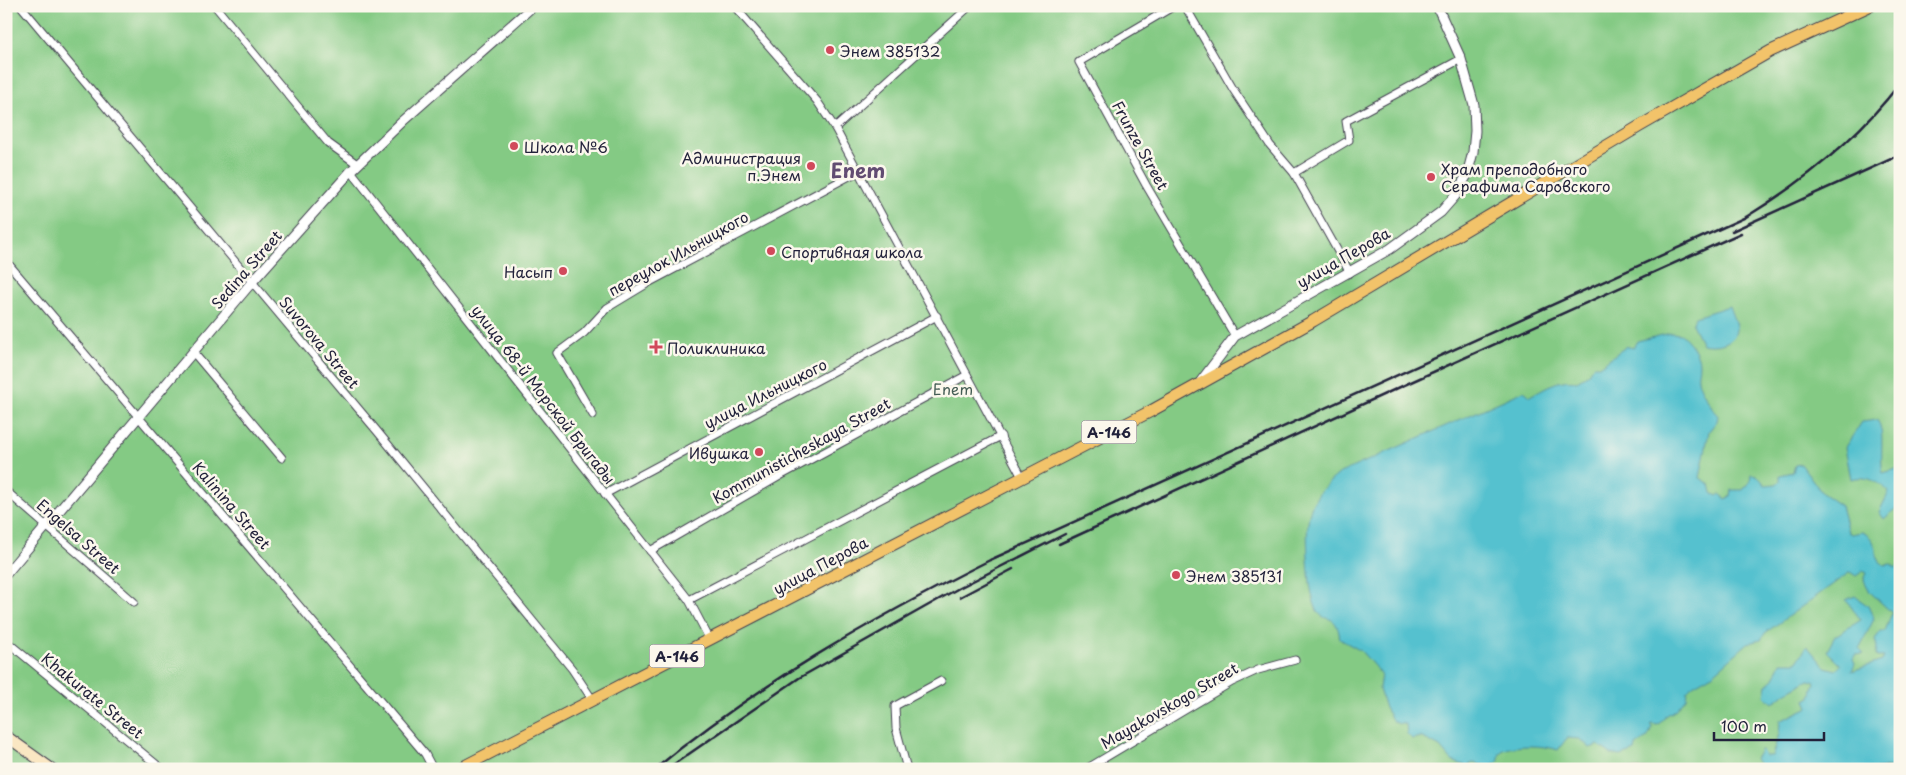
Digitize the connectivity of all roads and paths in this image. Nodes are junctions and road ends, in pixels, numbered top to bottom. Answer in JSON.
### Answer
{"nodes":[{"id":1,"x":10,"y":6,"type":"edge"},
{"id":2,"x":21,"y":6,"type":"edge"},
{"id":3,"x":216,"y":6,"type":"edge"},
{"id":4,"x":533,"y":6,"type":"edge"},
{"id":5,"x":734,"y":6,"type":"edge"},
{"id":6,"x":970,"y":6,"type":"edge"},
{"id":7,"x":1174,"y":6,"type":"edge"},
{"id":8,"x":1185,"y":6,"type":"edge"},
{"id":9,"x":1437,"y":6,"type":"edge"},
{"id":10,"x":1868,"y":6,"type":"edge"},
{"id":11,"x":6,"y":10,"type":"edge"},
{"id":12,"x":1461,"y":59,"type":"junction"},
{"id":13,"x":835,"y":128,"type":"junction"},
{"id":14,"x":354,"y":168,"type":"junction"},
{"id":15,"x":859,"y":172,"type":"junction"},
{"id":16,"x":1294,"y":173,"type":"junction"},
{"id":17,"x":6,"y":261,"type":"edge"},
{"id":18,"x":1350,"y":273,"type":"junction"},
{"id":19,"x":252,"y":282,"type":"junction"},
{"id":20,"x":937,"y":316,"type":"junction"},
{"id":21,"x":1235,"y":336,"type":"junction"},
{"id":22,"x":193,"y":352,"type":"junction"},
{"id":23,"x":967,"y":375,"type":"junction"},
{"id":24,"x":1195,"y":387,"type":"junction"},
{"id":25,"x":593,"y":415,"type":"dead end"},
{"id":26,"x":139,"y":418,"type":"junction"},
{"id":27,"x":1001,"y":436,"type":"junction"},
{"id":28,"x":282,"y":458,"type":"dead end"},
{"id":29,"x":1022,"y":477,"type":"junction"},
{"id":30,"x":6,"y":490,"type":"edge"},
{"id":31,"x":605,"y":494,"type":"junction"},
{"id":32,"x":48,"y":525,"type":"junction"},
{"id":33,"x":650,"y":551,"type":"junction"},
{"id":34,"x":6,"y":574,"type":"edge"},
{"id":35,"x":689,"y":600,"type":"junction"},
{"id":36,"x":134,"y":602,"type":"dead end"},
{"id":37,"x":710,"y":640,"type":"junction"},
{"id":38,"x":6,"y":642,"type":"edge"},
{"id":39,"x":1295,"y":660,"type":"dead end"},
{"id":40,"x":941,"y":681,"type":"dead end"},
{"id":41,"x":592,"y":699,"type":"junction"},
{"id":42,"x":6,"y":736,"type":"edge"},
{"id":43,"x":52,"y":769,"type":"edge"},
{"id":44,"x":162,"y":769,"type":"edge"},
{"id":45,"x":434,"y":769,"type":"edge"},
{"id":46,"x":459,"y":769,"type":"edge"},
{"id":47,"x":907,"y":769,"type":"edge"},
{"id":48,"x":1086,"y":769,"type":"edge"}],
"edges":[{"from":1,"to":11,"type":"street"},
{"from":2,"to":19,"type":"street","name":"Suvorova Street"},
{"from":3,"to":14,"type":"street","name":"улица 68-й Морской Бригады"},
{"from":4,"to":14,"type":"street","name":"Sedina Street"},
{"from":5,"to":13,"type":"street"},
{"from":6,"to":13,"type":"street"},
{"from":7,"to":21,"type":"street","name":"Frunze Street"},
{"from":8,"to":16,"type":"street"},
{"from":9,"to":12,"type":"street","name":"улица Перова"},
{"from":10,"to":24,"type":"highway","name":"улица Перова","number":"А-146"},
{"from":12,"to":16,"type":"street"},
{"from":12,"to":18,"type":"street","name":"улица Перова"},
{"from":13,"to":15,"type":"street"},
{"from":14,"to":19,"type":"street","name":"Sedina Street"},
{"from":14,"to":31,"type":"street","name":"улица 68-й Морской Бригады"},
{"from":15,"to":20,"type":"street"},
{"from":15,"to":25,"type":"street","name":"переулок Ильницкого"},
{"from":16,"to":18,"type":"street"},
{"from":17,"to":26,"type":"street","name":"Kalinina Street"},
{"from":18,"to":21,"type":"street","name":"улица Перова"},
{"from":19,"to":22,"type":"street","name":"Sedina Street"},
{"from":19,"to":41,"type":"street","name":"Suvorova Street"},
{"from":20,"to":23,"type":"street"},
{"from":20,"to":31,"type":"street","name":"улица Ильницкого"},
{"from":21,"to":24,"type":"street","name":"улица Перова"},
{"from":22,"to":26,"type":"street","name":"Sedina Street"},
{"from":22,"to":28,"type":"street"},
{"from":23,"to":27,"type":"street"},
{"from":23,"to":33,"type":"street","name":"Kommunisticheskaya Street"},
{"from":24,"to":29,"type":"highway","name":"улица Перова","number":"А-146"},
{"from":26,"to":32,"type":"street","name":"Sedina Street"},
{"from":26,"to":45,"type":"street","name":"Kalinina Street"},
{"from":27,"to":29,"type":"street"},
{"from":27,"to":35,"type":"street","name":"улица Перова"},
{"from":29,"to":37,"type":"highway","name":"улица Перова","number":"А-146"},
{"from":30,"to":32,"type":"street","name":"Engelsa Street"},
{"from":31,"to":33,"type":"street","name":"улица 68-й Морской Бригады"},
{"from":32,"to":34,"type":"street","name":"Sedina Street"},
{"from":32,"to":36,"type":"street","name":"Engelsa Street"},
{"from":33,"to":35,"type":"street","name":"улица 68-й Морской Бригады"},
{"from":35,"to":37,"type":"street","name":"улица 68-й Морской Бригады"},
{"from":37,"to":41,"type":"highway","name":"улица Перова","number":"А-146"},
{"from":38,"to":44,"type":"street","name":"Khakurate Street"},
{"from":39,"to":48,"type":"street","name":"Mayakovskogo Street"},
{"from":40,"to":47,"type":"street"},
{"from":41,"to":46,"type":"highway","name":"улица Перова","number":"А-146"},
{"from":42,"to":43,"type":"main road"}]}
